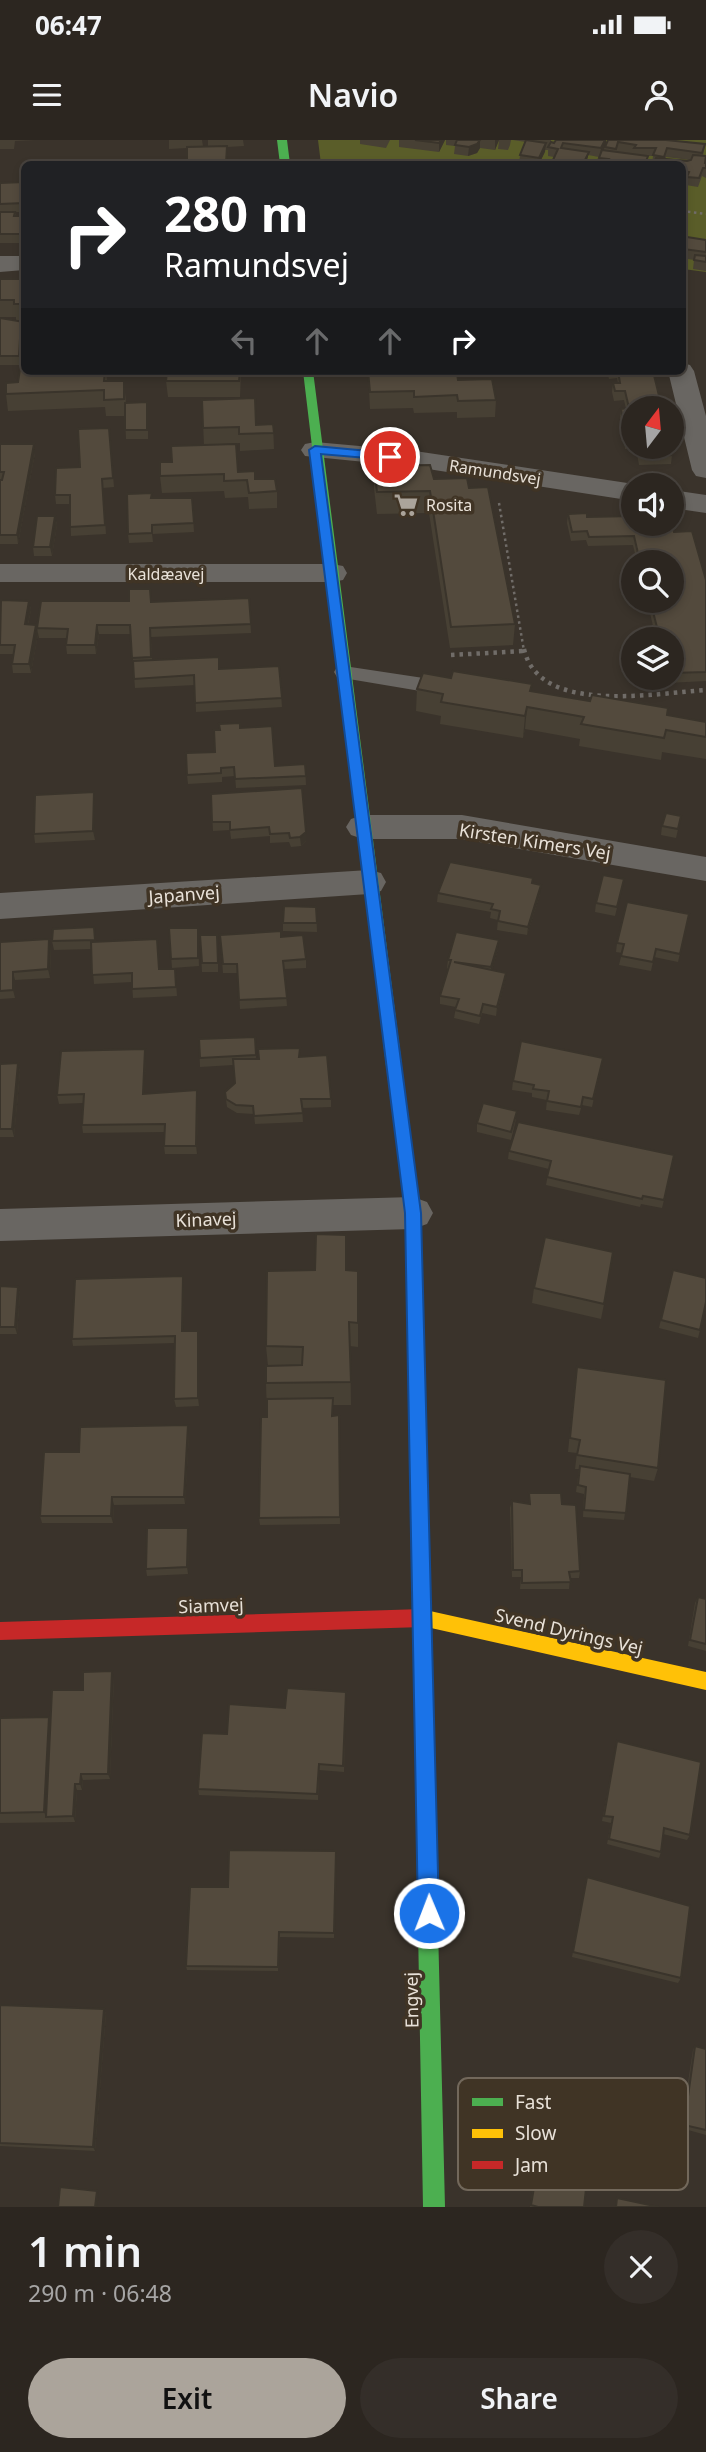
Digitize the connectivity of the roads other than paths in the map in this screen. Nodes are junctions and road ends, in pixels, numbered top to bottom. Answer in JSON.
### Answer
{"nodes":[{"id":1,"x":282,"y":140,"type":"edge"},
{"id":2,"x":285,"y":161,"type":"edge"},
{"id":3,"x":21,"y":263,"type":"edge"},
{"id":4,"x":0,"y":264,"type":"edge"},
{"id":5,"x":308,"y":375,"type":"edge"},
{"id":6,"x":682,"y":375,"type":"edge"},
{"id":7,"x":315,"y":450,"type":"junction"},
{"id":8,"x":706,"y":470,"type":"edge"},
{"id":9,"x":621,"y":491,"type":"edge"},
{"id":10,"x":684,"y":501,"type":"edge"},
{"id":11,"x":706,"y":504,"type":"edge"},
{"id":12,"x":0,"y":573,"type":"edge"},
{"id":13,"x":332,"y":573,"type":"junction"},
{"id":14,"x":344,"y":671,"type":"junction"},
{"id":15,"x":471,"y":693,"type":"edge"},
{"id":16,"x":363,"y":827,"type":"junction"},
{"id":17,"x":706,"y":869,"type":"edge"},
{"id":18,"x":369,"y":882,"type":"junction"},
{"id":19,"x":0,"y":906,"type":"edge"},
{"id":20,"x":413,"y":1213,"type":"junction"},
{"id":21,"x":0,"y":1225,"type":"edge"},
{"id":22,"x":423,"y":1618,"type":"junction"},
{"id":23,"x":0,"y":1631,"type":"edge"},
{"id":24,"x":706,"y":1681,"type":"edge"},
{"id":25,"x":434,"y":2207,"type":"edge"}],
"edges":[{"from":1,"to":2,"type":"street"},
{"from":3,"to":4,"type":"street"},
{"from":5,"to":7,"type":"street","name":"Engvej"},
{"from":6,"to":8,"type":"street"},
{"from":7,"to":9,"type":"street","name":"Ramundsvej"},
{"from":7,"to":13,"type":"street","name":"Engvej"},
{"from":10,"to":11,"type":"street"},
{"from":12,"to":13,"type":"street","name":"Kaldæavej"},
{"from":13,"to":14,"type":"street","name":"Engvej"},
{"from":14,"to":15,"type":"lane"},
{"from":14,"to":16,"type":"street","name":"Engvej"},
{"from":16,"to":17,"type":"street","name":"Kirsten Kimers Vej"},
{"from":16,"to":18,"type":"street","name":"Engvej"},
{"from":18,"to":19,"type":"street","name":"Japanvej"},
{"from":18,"to":20,"type":"street","name":"Engvej"},
{"from":20,"to":21,"type":"street","name":"Kinavej"},
{"from":20,"to":22,"type":"street","name":"Engvej"},
{"from":22,"to":23,"type":"street","name":"Siamvej"},
{"from":22,"to":24,"type":"street","name":"Svend Dyrings Vej"},
{"from":22,"to":25,"type":"street","name":"Engvej"}]}
